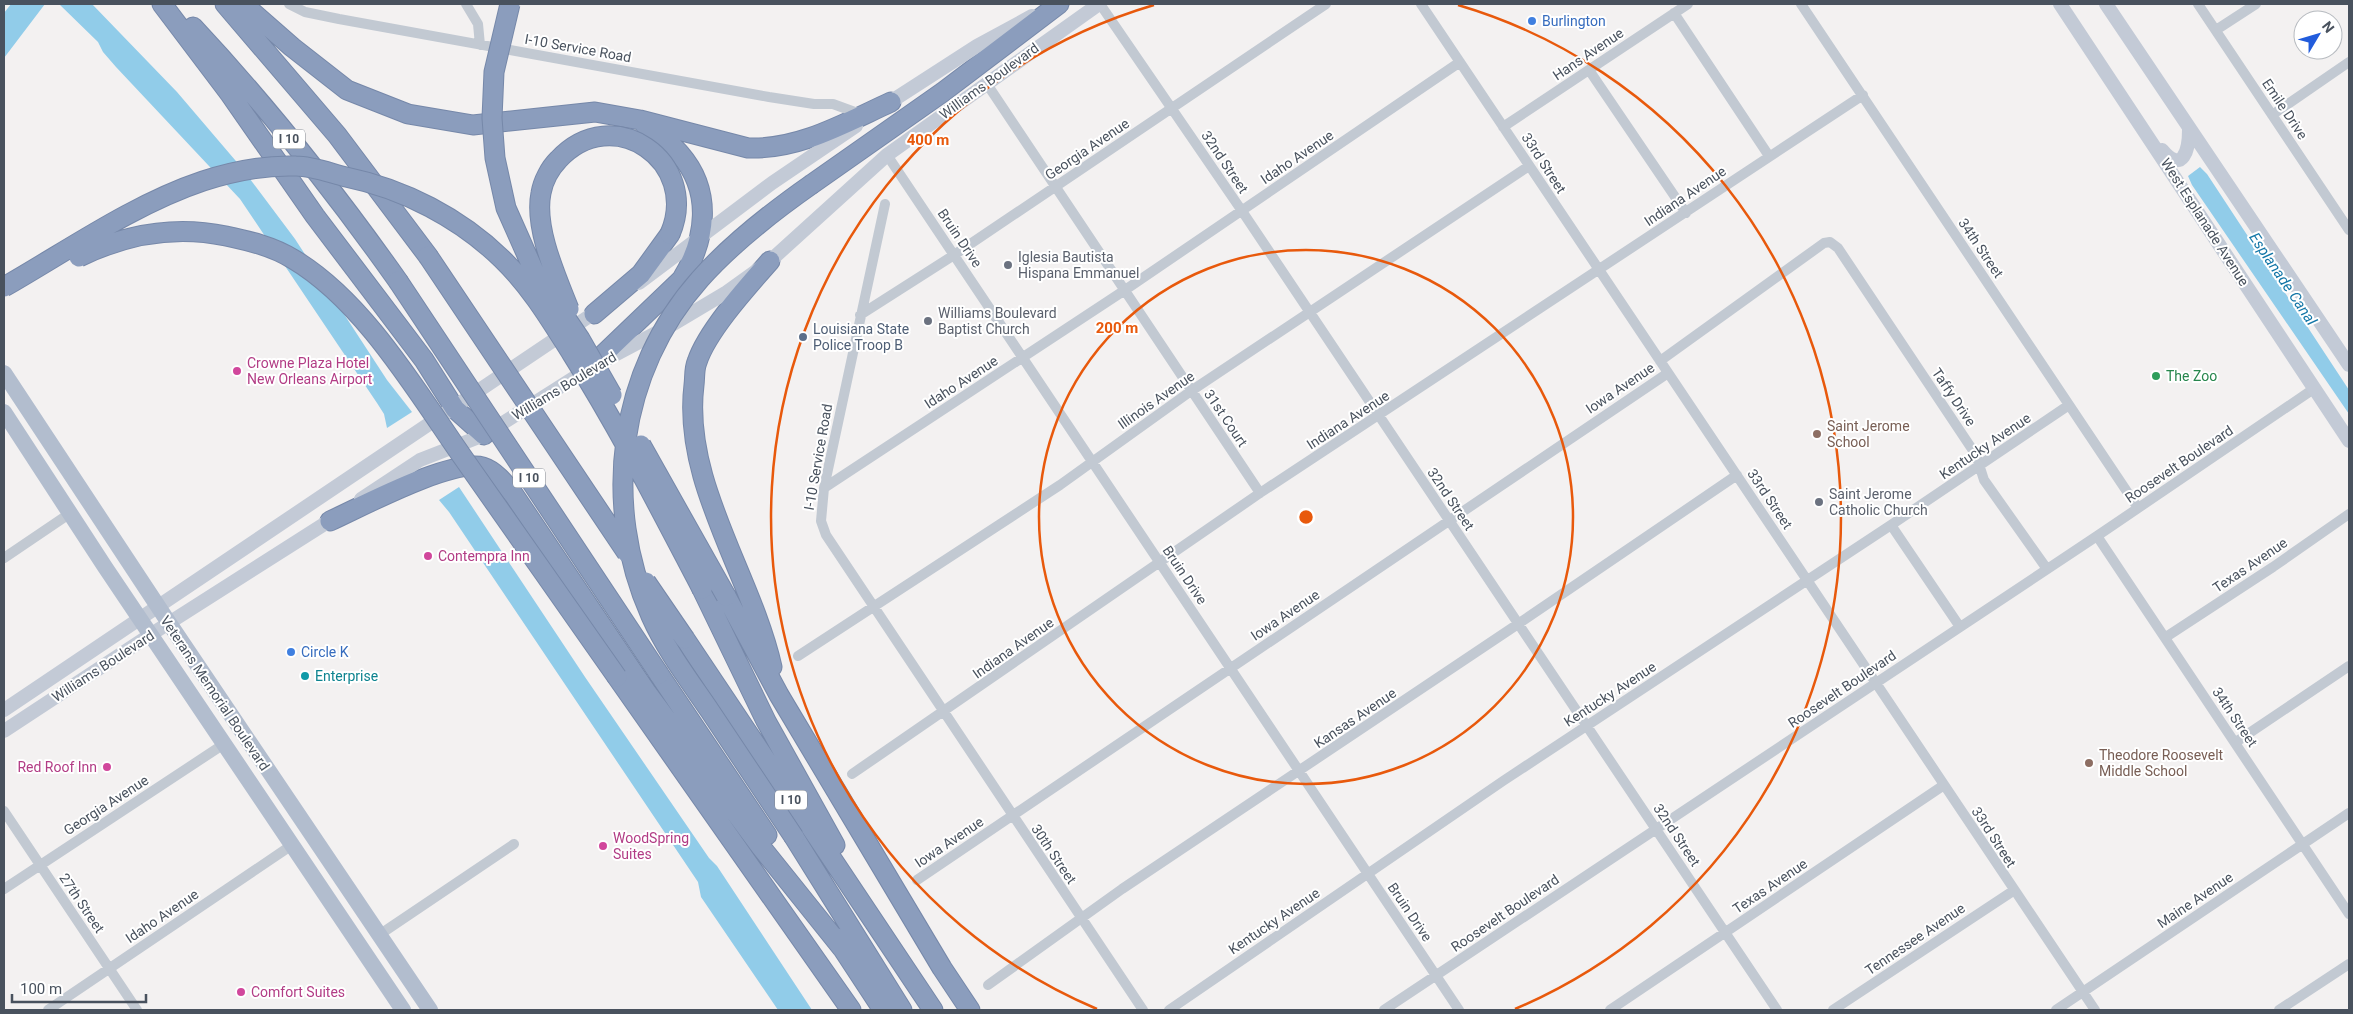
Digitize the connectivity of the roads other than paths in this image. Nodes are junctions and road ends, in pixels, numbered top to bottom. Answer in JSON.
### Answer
{"nodes":[{"id":1,"x":162,"y":4,"type":"edge"},
{"id":2,"x":171,"y":4,"type":"edge"},
{"id":3,"x":225,"y":4,"type":"edge"},
{"id":4,"x":243,"y":4,"type":"edge"},
{"id":5,"x":290,"y":4,"type":"edge"},
{"id":6,"x":466,"y":4,"type":"edge"},
{"id":7,"x":510,"y":4,"type":"edge"},
{"id":8,"x":1055,"y":4,"type":"edge"},
{"id":9,"x":1059,"y":4,"type":"edge"},
{"id":10,"x":1100,"y":4,"type":"edge"},
{"id":11,"x":1326,"y":4,"type":"edge"},
{"id":12,"x":1421,"y":4,"type":"edge"},
{"id":13,"x":1688,"y":4,"type":"edge"},
{"id":14,"x":1801,"y":4,"type":"edge"},
{"id":15,"x":2060,"y":4,"type":"edge"},
{"id":16,"x":2075,"y":4,"type":"edge"},
{"id":17,"x":2097,"y":4,"type":"edge"},
{"id":18,"x":2106,"y":4,"type":"edge"},
{"id":19,"x":2198,"y":4,"type":"edge"},
{"id":20,"x":2256,"y":4,"type":"edge"},
{"id":21,"x":1674,"y":13,"type":"junction"},
{"id":22,"x":2216,"y":30,"type":"junction"},
{"id":23,"x":2079,"y":33,"type":"junction"},
{"id":24,"x":480,"y":45,"type":"junction"},
{"id":25,"x":1460,"y":62,"type":"junction"},
{"id":26,"x":2349,"y":62,"type":"edge"},
{"id":27,"x":1589,"y":70,"type":"junction"},
{"id":28,"x":2150,"y":70,"type":"junction"},
{"id":29,"x":987,"y":84,"type":"junction"},
{"id":30,"x":1863,"y":95,"type":"junction"},
{"id":31,"x":891,"y":102,"type":"junction"},
{"id":32,"x":1172,"y":108,"type":"junction"},
{"id":33,"x":863,"y":115,"type":"junction"},
{"id":34,"x":2272,"y":115,"type":"junction"},
{"id":35,"x":640,"y":120,"type":"junction"},
{"id":36,"x":2139,"y":122,"type":"junction"},
{"id":37,"x":1503,"y":126,"type":"junction"},
{"id":38,"x":2189,"y":130,"type":"junction"},
{"id":39,"x":887,"y":155,"type":"junction"},
{"id":40,"x":1769,"y":156,"type":"junction"},
{"id":41,"x":1529,"y":166,"type":"junction"},
{"id":42,"x":1056,"y":186,"type":"junction"},
{"id":43,"x":885,"y":204,"type":"dead end"},
{"id":44,"x":1242,"y":211,"type":"junction"},
{"id":45,"x":1686,"y":213,"type":"junction"},
{"id":46,"x":2349,"y":230,"type":"edge"},
{"id":47,"x":701,"y":236,"type":"junction"},
{"id":48,"x":1831,"y":243,"type":"joint"},
{"id":49,"x":954,"y":255,"type":"junction"},
{"id":50,"x":770,"y":261,"type":"junction"},
{"id":51,"x":1598,"y":270,"type":"junction"},
{"id":52,"x":4,"y":287,"type":"edge"},
{"id":53,"x":1125,"y":290,"type":"junction"},
{"id":54,"x":4,"y":300,"type":"edge"},
{"id":55,"x":1309,"y":312,"type":"junction"},
{"id":56,"x":594,"y":314,"type":"junction"},
{"id":57,"x":860,"y":315,"type":"junction"},
{"id":58,"x":580,"y":339,"type":"junction"},
{"id":59,"x":1023,"y":357,"type":"junction"},
{"id":60,"x":424,"y":360,"type":"junction"},
{"id":61,"x":1660,"y":361,"type":"junction"},
{"id":62,"x":2349,"y":365,"type":"edge"},
{"id":63,"x":588,"y":369,"type":"junction"},
{"id":64,"x":4,"y":373,"type":"edge"},
{"id":65,"x":1668,"y":373,"type":"junction"},
{"id":66,"x":2315,"y":388,"type":"junction"},
{"id":67,"x":1191,"y":391,"type":"junction"},
{"id":68,"x":2069,"y":405,"type":"junction"},
{"id":69,"x":456,"y":409,"type":"junction"},
{"id":70,"x":4,"y":412,"type":"edge"},
{"id":71,"x":1378,"y":416,"type":"junction"},
{"id":72,"x":427,"y":424,"type":"junction"},
{"id":73,"x":484,"y":435,"type":"junction"},
{"id":74,"x":2349,"y":441,"type":"edge"},
{"id":75,"x":35,"y":460,"type":"junction"},
{"id":76,"x":1093,"y":462,"type":"junction"},
{"id":77,"x":1980,"y":465,"type":"junction"},
{"id":78,"x":1737,"y":475,"type":"junction"},
{"id":79,"x":824,"y":488,"type":"junction"},
{"id":80,"x":1260,"y":493,"type":"junction"},
{"id":81,"x":2138,"y":508,"type":"junction"},
{"id":82,"x":70,"y":514,"type":"junction"},
{"id":83,"x":2349,"y":514,"type":"edge"},
{"id":84,"x":99,"y":518,"type":"junction"},
{"id":85,"x":330,"y":521,"type":"junction"},
{"id":86,"x":1449,"y":522,"type":"junction"},
{"id":87,"x":1891,"y":525,"type":"junction"},
{"id":88,"x":2097,"y":536,"type":"junction"},
{"id":89,"x":4,"y":558,"type":"edge"},
{"id":90,"x":1160,"y":563,"type":"junction"},
{"id":91,"x":2046,"y":570,"type":"junction"},
{"id":92,"x":1808,"y":580,"type":"junction"},
{"id":93,"x":158,"y":607,"type":"junction"},
{"id":94,"x":872,"y":607,"type":"junction"},
{"id":95,"x":140,"y":620,"type":"junction"},
{"id":96,"x":168,"y":623,"type":"junction"},
{"id":97,"x":1518,"y":624,"type":"junction"},
{"id":98,"x":1960,"y":627,"type":"junction"},
{"id":99,"x":150,"y":635,"type":"junction"},
{"id":100,"x":2166,"y":637,"type":"junction"},
{"id":101,"x":798,"y":656,"type":"dead end"},
{"id":102,"x":2349,"y":666,"type":"edge"},
{"id":103,"x":1230,"y":668,"type":"junction"},
{"id":104,"x":1876,"y":683,"type":"junction"},
{"id":105,"x":779,"y":695,"type":"junction"},
{"id":106,"x":4,"y":710,"type":"edge"},
{"id":107,"x":943,"y":712,"type":"junction"},
{"id":108,"x":1586,"y":726,"type":"junction"},
{"id":109,"x":4,"y":731,"type":"edge"},
{"id":110,"x":2236,"y":742,"type":"junction"},
{"id":111,"x":224,"y":744,"type":"junction"},
{"id":112,"x":239,"y":766,"type":"junction"},
{"id":113,"x":268,"y":771,"type":"junction"},
{"id":114,"x":1299,"y":772,"type":"junction"},
{"id":115,"x":852,"y":774,"type":"dead end"},
{"id":116,"x":1944,"y":785,"type":"junction"},
{"id":117,"x":4,"y":811,"type":"edge"},
{"id":118,"x":2349,"y":813,"type":"edge"},
{"id":119,"x":1013,"y":816,"type":"junction"},
{"id":120,"x":1656,"y":830,"type":"junction"},
{"id":121,"x":514,"y":844,"type":"dead end"},
{"id":122,"x":2303,"y":844,"type":"junction"},
{"id":123,"x":292,"y":845,"type":"junction"},
{"id":124,"x":40,"y":865,"type":"junction"},
{"id":125,"x":1368,"y":874,"type":"junction"},
{"id":126,"x":917,"y":880,"type":"dead end"},
{"id":127,"x":4,"y":889,"type":"edge"},
{"id":128,"x":2013,"y":891,"type":"junction"},
{"id":129,"x":2349,"y":914,"type":"edge"},
{"id":130,"x":1081,"y":919,"type":"junction"},
{"id":131,"x":1725,"y":933,"type":"junction"},
{"id":132,"x":379,"y":936,"type":"junction"},
{"id":133,"x":842,"y":948,"type":"junction"},
{"id":134,"x":899,"y":960,"type":"junction"},
{"id":135,"x":2349,"y":964,"type":"edge"},
{"id":136,"x":109,"y":969,"type":"junction"},
{"id":137,"x":402,"y":970,"type":"junction"},
{"id":138,"x":1436,"y":975,"type":"junction"},
{"id":139,"x":988,"y":985,"type":"dead end"},
{"id":140,"x":2083,"y":992,"type":"junction"},
{"id":141,"x":48,"y":1010,"type":"edge"},
{"id":142,"x":137,"y":1010,"type":"edge"},
{"id":143,"x":403,"y":1010,"type":"edge"},
{"id":144,"x":430,"y":1010,"type":"edge"},
{"id":145,"x":851,"y":1010,"type":"edge"},
{"id":146,"x":883,"y":1010,"type":"edge"},
{"id":147,"x":902,"y":1010,"type":"edge"},
{"id":148,"x":933,"y":1010,"type":"edge"},
{"id":149,"x":970,"y":1010,"type":"edge"},
{"id":150,"x":1143,"y":1010,"type":"edge"},
{"id":151,"x":1169,"y":1010,"type":"edge"},
{"id":152,"x":1384,"y":1010,"type":"edge"},
{"id":153,"x":1459,"y":1010,"type":"edge"},
{"id":154,"x":1610,"y":1010,"type":"edge"},
{"id":155,"x":1777,"y":1010,"type":"edge"},
{"id":156,"x":1833,"y":1010,"type":"edge"},
{"id":157,"x":2056,"y":1010,"type":"edge"},
{"id":158,"x":2095,"y":1010,"type":"edge"},
{"id":159,"x":2280,"y":1010,"type":"edge"}],
"edges":[{"from":1,"to":60,"type":"highway"},
{"from":2,"to":133,"type":"highway","number":"I 10","bridge":true},
{"from":3,"to":134,"type":"highway","number":"I 10","bridge":true},
{"from":4,"to":35,"type":"highway"},
{"from":5,"to":24,"type":"street","name":"I-10 Service Road"},
{"from":6,"to":24,"type":"street"},
{"from":7,"to":58,"type":"highway","bridge":true},
{"from":8,"to":31,"type":"main road","name":"Williams Boulevard"},
{"from":9,"to":147,"type":"highway","bridge":true},
{"from":10,"to":29,"type":"main road","name":"Williams Boulevard"},
{"from":10,"to":32,"type":"street","name":"32nd Street"},
{"from":11,"to":32,"type":"street","name":"Georgia Avenue"},
{"from":12,"to":25,"type":"street","name":"33rd Street"},
{"from":13,"to":21,"type":"street","name":"Hans Avenue"},
{"from":14,"to":30,"type":"street","name":"34th Street"},
{"from":15,"to":23,"type":"main road","name":"West Esplanade Avenue"},
{"from":16,"to":23,"type":"main road"},
{"from":17,"to":28,"type":"main road"},
{"from":18,"to":28,"type":"main road"},
{"from":19,"to":22,"type":"street","name":"Emile Drive"},
{"from":20,"to":22,"type":"street"},
{"from":21,"to":27,"type":"street","name":"Hans Avenue"},
{"from":21,"to":40,"type":"street"},
{"from":22,"to":34,"type":"street","name":"Emile Drive"},
{"from":23,"to":36,"type":"main road","name":"West Esplanade Avenue"},
{"from":24,"to":33,"type":"street","name":"I-10 Service Road"},
{"from":25,"to":37,"type":"street","name":"33rd Street"},
{"from":25,"to":44,"type":"street","name":"Idaho Avenue"},
{"from":26,"to":34,"type":"street"},
{"from":27,"to":37,"type":"street","name":"Hans Avenue"},
{"from":27,"to":45,"type":"street"},
{"from":28,"to":38,"type":"main road"},
{"from":29,"to":39,"type":"main road","name":"Williams Boulevard"},
{"from":29,"to":42,"type":"street","name":"31st Court"},
{"from":30,"to":40,"type":"street","name":"Indiana Avenue"},
{"from":30,"to":68,"type":"street","name":"34th Street"},
{"from":31,"to":33,"type":"highway"},
{"from":31,"to":47,"type":"main road","name":"Williams Boulevard"},
{"from":32,"to":42,"type":"street","name":"Georgia Avenue"},
{"from":32,"to":44,"type":"street","name":"32nd Street"},
{"from":33,"to":35,"type":"highway"},
{"from":34,"to":46,"type":"street","name":"Emile Drive"},
{"from":35,"to":47,"type":"highway"},
{"from":36,"to":38,"type":"main road"},
{"from":36,"to":66,"type":"main road","name":"West Esplanade Avenue"},
{"from":37,"to":41,"type":"street","name":"33rd Street"},
{"from":38,"to":62,"type":"main road"},
{"from":39,"to":49,"type":"street","name":"Bruin Drive"},
{"from":39,"to":50,"type":"main road","name":"Williams Boulevard"},
{"from":40,"to":45,"type":"street","name":"Indiana Avenue"},
{"from":41,"to":51,"type":"street","name":"33rd Street"},
{"from":41,"to":55,"type":"street","name":"Illinois Avenue"},
{"from":42,"to":49,"type":"street","name":"Georgia Avenue"},
{"from":42,"to":53,"type":"street","name":"31st Court"},
{"from":43,"to":57,"type":"street","name":"I-10 Service Road"},
{"from":44,"to":53,"type":"street","name":"Idaho Avenue"},
{"from":44,"to":55,"type":"street","name":"32nd Street"},
{"from":45,"to":51,"type":"street","name":"Indiana Avenue"},
{"from":47,"to":56,"type":"main road","name":"Williams Boulevard"},
{"from":47,"to":63,"type":"highway"},
{"from":48,"to":61,"type":"street","name":"Iowa Avenue"},
{"from":48,"to":77,"type":"street","name":"Taffy Drive"},
{"from":49,"to":57,"type":"street","name":"Georgia Avenue"},
{"from":49,"to":59,"type":"street","name":"Bruin Drive"},
{"from":50,"to":63,"type":"main road","name":"Williams Boulevard"},
{"from":50,"to":105,"type":"highway"},
{"from":51,"to":61,"type":"street","name":"33rd Street"},
{"from":51,"to":71,"type":"street","name":"Indiana Avenue"},
{"from":52,"to":134,"type":"highway","bridge":true},
{"from":53,"to":59,"type":"street","name":"Idaho Avenue"},
{"from":53,"to":67,"type":"street","name":"31st Court"},
{"from":54,"to":145,"type":"highway","bridge":true},
{"from":55,"to":67,"type":"street","name":"Illinois Avenue"},
{"from":55,"to":71,"type":"street","name":"32nd Street"},
{"from":56,"to":58,"type":"highway","bridge":true},
{"from":56,"to":69,"type":"main road","name":"Williams Boulevard"},
{"from":57,"to":79,"type":"street","name":"I-10 Service Road"},
{"from":58,"to":105,"type":"highway","bridge":true},
{"from":59,"to":76,"type":"street","name":"Bruin Drive"},
{"from":59,"to":79,"type":"street","name":"Idaho Avenue"},
{"from":60,"to":69,"type":"highway"},
{"from":60,"to":72,"type":"highway"},
{"from":61,"to":65,"type":"street","name":"33rd Street"},
{"from":63,"to":73,"type":"main road","name":"Williams Boulevard"},
{"from":64,"to":84,"type":"main road","name":"Veterans Memorial Boulevard"},
{"from":65,"to":78,"type":"street","name":"33rd Street"},
{"from":65,"to":86,"type":"street","name":"Iowa Avenue"},
{"from":66,"to":74,"type":"main road","name":"West Esplanade Avenue"},
{"from":66,"to":81,"type":"street","name":"Roosevelt Boulevard"},
{"from":67,"to":76,"type":"street","name":"Illinois Avenue"},
{"from":67,"to":80,"type":"street","name":"31st Court"},
{"from":68,"to":77,"type":"street","name":"Kentucky Avenue"},
{"from":68,"to":81,"type":"street","name":"34th Street"},
{"from":69,"to":72,"type":"main road","name":"Williams Boulevard"},
{"from":69,"to":73,"type":"highway"},
{"from":70,"to":75,"type":"main road","name":"Veterans Memorial Boulevard"},
{"from":71,"to":80,"type":"street","name":"Indiana Avenue"},
{"from":71,"to":86,"type":"street","name":"32nd Street"},
{"from":72,"to":93,"type":"main road","name":"Williams Boulevard"},
{"from":73,"to":85,"type":"main road","name":"Williams Boulevard"},
{"from":75,"to":82,"type":"main road","name":"Veterans Memorial Boulevard"},
{"from":75,"to":84,"type":"main road"},
{"from":76,"to":90,"type":"street","name":"Bruin Drive"},
{"from":76,"to":94,"type":"street","name":"Illinois Avenue"},
{"from":77,"to":87,"type":"street","name":"Kentucky Avenue"},
{"from":77,"to":91,"type":"street","name":"Taffy Drive"},
{"from":78,"to":92,"type":"street","name":"33rd Street"},
{"from":78,"to":97,"type":"street","name":"Kansas Avenue"},
{"from":79,"to":94,"type":"street","name":"I-10 Service Road"},
{"from":80,"to":90,"type":"street","name":"Indiana Avenue"},
{"from":81,"to":88,"type":"street","name":"Roosevelt Boulevard"},
{"from":82,"to":89,"type":"street"},
{"from":82,"to":95,"type":"main road","name":"Veterans Memorial Boulevard"},
{"from":83,"to":100,"type":"street","name":"Texas Avenue"},
{"from":84,"to":93,"type":"main road","name":"Veterans Memorial Boulevard"},
{"from":85,"to":96,"type":"main road","name":"Williams Boulevard"},
{"from":85,"to":133,"type":"highway"},
{"from":86,"to":97,"type":"street","name":"32nd Street"},
{"from":86,"to":103,"type":"street","name":"Iowa Avenue"},
{"from":87,"to":92,"type":"street","name":"Kentucky Avenue"},
{"from":87,"to":98,"type":"street"},
{"from":88,"to":91,"type":"street","name":"Roosevelt Boulevard"},
{"from":88,"to":100,"type":"street","name":"34th Street"},
{"from":90,"to":103,"type":"street","name":"Bruin Drive"},
{"from":90,"to":107,"type":"street","name":"Indiana Avenue"},
{"from":91,"to":98,"type":"street","name":"Roosevelt Boulevard"},
{"from":92,"to":104,"type":"street","name":"33rd Street"},
{"from":92,"to":108,"type":"street","name":"Kentucky Avenue"},
{"from":93,"to":95,"type":"main road","name":"Williams Boulevard"},
{"from":93,"to":96,"type":"main road","name":"Veterans Memorial Boulevard"},
{"from":94,"to":101,"type":"street","name":"Illinois Avenue"},
{"from":94,"to":107,"type":"street","name":"I-10 Service Road"},
{"from":95,"to":99,"type":"main road","name":"Veterans Memorial Boulevard"},
{"from":95,"to":106,"type":"main road","name":"Williams Boulevard"},
{"from":96,"to":99,"type":"main road","name":"Williams Boulevard"},
{"from":96,"to":113,"type":"main road","name":"Veterans Memorial Boulevard"},
{"from":97,"to":108,"type":"street","name":"32nd Street"},
{"from":97,"to":114,"type":"street","name":"Kansas Avenue"},
{"from":98,"to":104,"type":"street","name":"Roosevelt Boulevard"},
{"from":99,"to":109,"type":"main road","name":"Williams Boulevard"},
{"from":99,"to":111,"type":"main road","name":"Veterans Memorial Boulevard"},
{"from":100,"to":110,"type":"street","name":"34th Street"},
{"from":102,"to":110,"type":"street"},
{"from":103,"to":114,"type":"street","name":"Bruin Drive"},
{"from":103,"to":119,"type":"street","name":"Iowa Avenue"},
{"from":104,"to":116,"type":"street","name":"33rd Street"},
{"from":104,"to":120,"type":"street","name":"Roosevelt Boulevard"},
{"from":105,"to":149,"type":"highway"},
{"from":107,"to":115,"type":"street","name":"Indiana Avenue"},
{"from":107,"to":119,"type":"street","name":"30th Street"},
{"from":108,"to":120,"type":"street","name":"32nd Street"},
{"from":108,"to":125,"type":"street","name":"Kentucky Avenue"},
{"from":110,"to":122,"type":"street","name":"34th Street"},
{"from":111,"to":112,"type":"main road","name":"Veterans Memorial Boulevard"},
{"from":111,"to":124,"type":"street","name":"Georgia Avenue"},
{"from":112,"to":113,"type":"main road"},
{"from":112,"to":123,"type":"main road","name":"Veterans Memorial Boulevard"},
{"from":113,"to":132,"type":"main road","name":"Veterans Memorial Boulevard"},
{"from":114,"to":125,"type":"street","name":"Bruin Drive"},
{"from":114,"to":130,"type":"street","name":"Kansas Avenue"},
{"from":116,"to":128,"type":"street","name":"33rd Street"},
{"from":116,"to":131,"type":"street","name":"Texas Avenue"},
{"from":117,"to":124,"type":"street","name":"27th Street"},
{"from":118,"to":122,"type":"street","name":"Maine Avenue"},
{"from":119,"to":126,"type":"street","name":"Iowa Avenue"},
{"from":119,"to":130,"type":"street","name":"30th Street"},
{"from":120,"to":131,"type":"street","name":"32nd Street"},
{"from":120,"to":138,"type":"street","name":"Roosevelt Boulevard"},
{"from":121,"to":132,"type":"street"},
{"from":122,"to":129,"type":"street","name":"34th Street"},
{"from":122,"to":140,"type":"street","name":"Maine Avenue"},
{"from":123,"to":136,"type":"street","name":"Idaho Avenue"},
{"from":123,"to":137,"type":"main road"},
{"from":123,"to":143,"type":"main road","name":"Veterans Memorial Boulevard"},
{"from":124,"to":127,"type":"street","name":"Georgia Avenue"},
{"from":124,"to":136,"type":"street","name":"27th Street"},
{"from":125,"to":138,"type":"street","name":"Bruin Drive"},
{"from":125,"to":151,"type":"street","name":"Kentucky Avenue"},
{"from":128,"to":140,"type":"street","name":"33rd Street"},
{"from":128,"to":156,"type":"street","name":"Tennessee Avenue"},
{"from":130,"to":139,"type":"street","name":"Kansas Avenue"},
{"from":130,"to":150,"type":"street","name":"30th Street"},
{"from":131,"to":154,"type":"street","name":"Texas Avenue"},
{"from":131,"to":155,"type":"street","name":"32nd Street"},
{"from":132,"to":137,"type":"main road","name":"Veterans Memorial Boulevard"},
{"from":133,"to":146,"type":"highway","number":"I 10"},
{"from":134,"to":148,"type":"highway","number":"I 10"},
{"from":135,"to":159,"type":"street"},
{"from":136,"to":141,"type":"street","name":"Idaho Avenue"},
{"from":136,"to":142,"type":"street","name":"27th Street"},
{"from":137,"to":144,"type":"main road","name":"Veterans Memorial Boulevard"},
{"from":138,"to":152,"type":"street","name":"Roosevelt Boulevard"},
{"from":138,"to":153,"type":"street","name":"Bruin Drive"},
{"from":140,"to":157,"type":"street","name":"Maine Avenue"},
{"from":140,"to":158,"type":"street","name":"33rd Street"}]}
